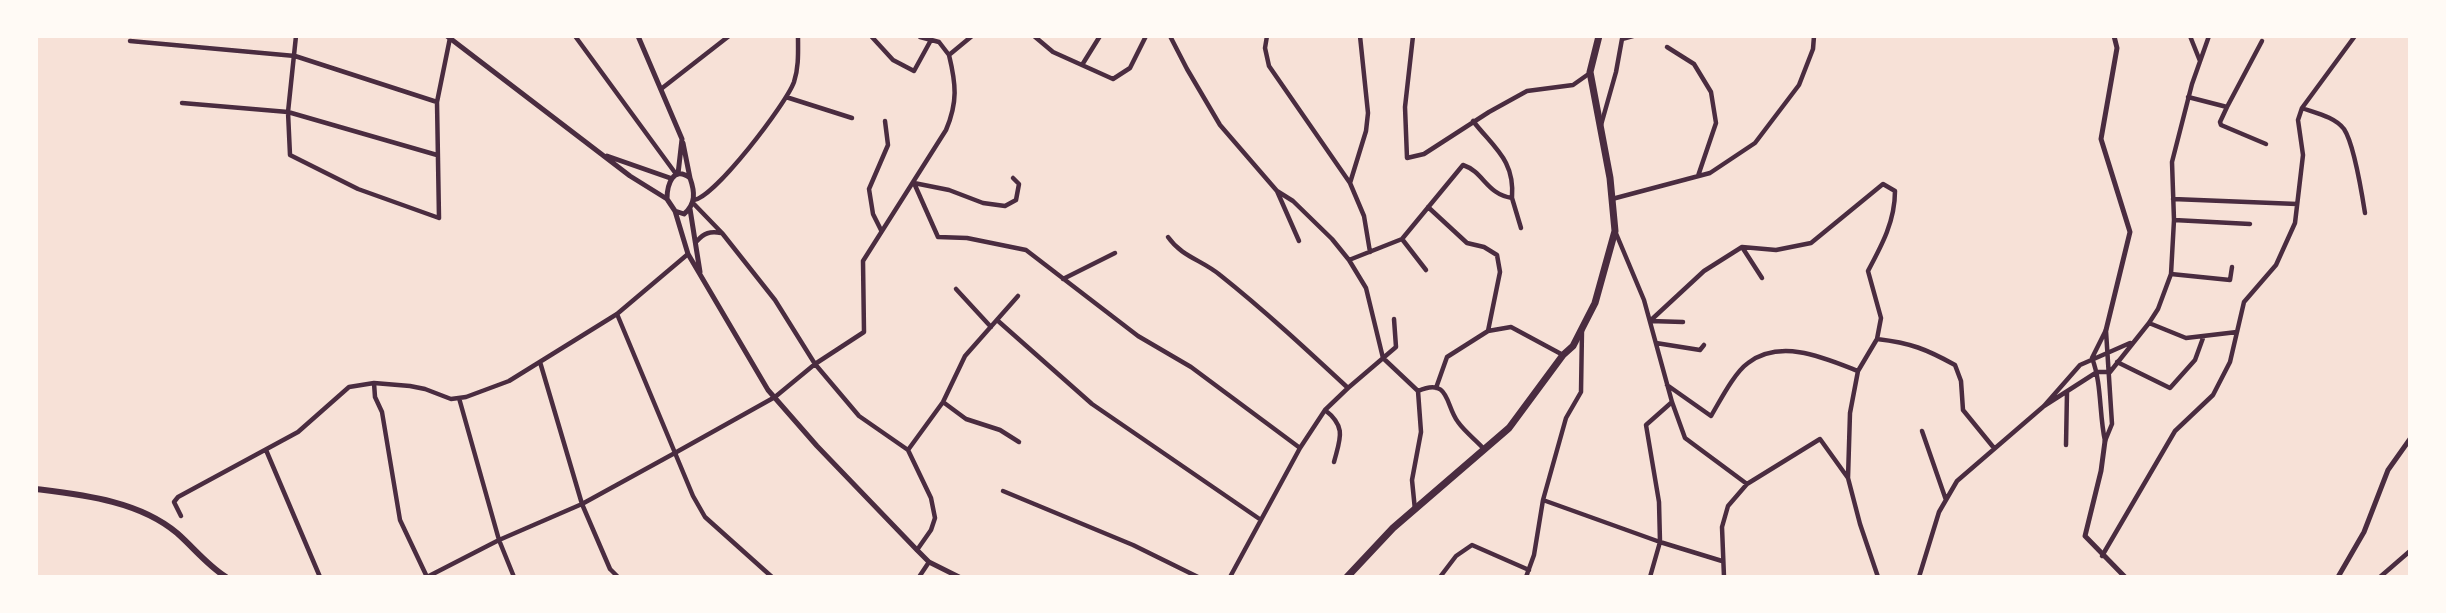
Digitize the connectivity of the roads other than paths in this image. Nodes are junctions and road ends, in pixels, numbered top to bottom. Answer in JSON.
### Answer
{"nodes":[{"id":1,"x":296,"y":36,"type":"edge"},
{"id":2,"x":574,"y":36,"type":"edge"},
{"id":3,"x":639,"y":36,"type":"edge"},
{"id":4,"x":729,"y":36,"type":"edge"},
{"id":5,"x":798,"y":36,"type":"edge"},
{"id":6,"x":871,"y":36,"type":"edge"},
{"id":7,"x":972,"y":36,"type":"edge"},
{"id":8,"x":1034,"y":36,"type":"edge"},
{"id":9,"x":1100,"y":36,"type":"edge"},
{"id":10,"x":1170,"y":36,"type":"edge"},
{"id":11,"x":1267,"y":36,"type":"edge"},
{"id":12,"x":1360,"y":36,"type":"edge"},
{"id":13,"x":1413,"y":36,"type":"edge"},
{"id":14,"x":1599,"y":36,"type":"edge"},
{"id":15,"x":1633,"y":36,"type":"edge"},
{"id":16,"x":1814,"y":36,"type":"edge"},
{"id":17,"x":2114,"y":36,"type":"edge"},
{"id":18,"x":2190,"y":36,"type":"edge"},
{"id":19,"x":2209,"y":36,"type":"edge"},
{"id":20,"x":2355,"y":36,"type":"edge"},
{"id":21,"x":449,"y":37,"type":"edge"},
{"id":22,"x":920,"y":37,"type":"edge"},
{"id":23,"x":1144,"y":37,"type":"edge"},
{"id":24,"x":931,"y":40,"type":"junction"},
{"id":25,"x":130,"y":41,"type":"dead end"},
{"id":26,"x":2262,"y":41,"type":"dead end"},
{"id":27,"x":1667,"y":47,"type":"dead end"},
{"id":28,"x":950,"y":55,"type":"junction"},
{"id":29,"x":295,"y":56,"type":"junction"},
{"id":30,"x":2200,"y":61,"type":"junction"},
{"id":31,"x":1082,"y":65,"type":"junction"},
{"id":32,"x":1590,"y":72,"type":"junction"},
{"id":33,"x":661,"y":89,"type":"junction"},
{"id":34,"x":786,"y":97,"type":"junction"},
{"id":35,"x":2188,"y":97,"type":"junction"},
{"id":36,"x":437,"y":102,"type":"junction"},
{"id":37,"x":182,"y":104,"type":"dead end"},
{"id":38,"x":2227,"y":107,"type":"junction"},
{"id":39,"x":2302,"y":108,"type":"junction"},
{"id":40,"x":288,"y":112,"type":"junction"},
{"id":41,"x":852,"y":118,"type":"dead end"},
{"id":42,"x":1473,"y":121,"type":"junction"},
{"id":43,"x":885,"y":122,"type":"dead end"},
{"id":44,"x":1600,"y":128,"type":"junction"},
{"id":45,"x":682,"y":139,"type":"junction"},
{"id":46,"x":2266,"y":144,"type":"dead end"},
{"id":47,"x":600,"y":153,"type":"junction"},
{"id":48,"x":437,"y":155,"type":"junction"},
{"id":49,"x":675,"y":175,"type":"junction"},
{"id":50,"x":1698,"y":177,"type":"junction"},
{"id":51,"x":690,"y":178,"type":"junction"},
{"id":52,"x":1013,"y":178,"type":"dead end"},
{"id":53,"x":914,"y":183,"type":"junction"},
{"id":54,"x":1350,"y":183,"type":"junction"},
{"id":55,"x":1277,"y":191,"type":"junction"},
{"id":56,"x":1512,"y":198,"type":"junction"},
{"id":57,"x":667,"y":199,"type":"junction"},
{"id":58,"x":1612,"y":199,"type":"junction"},
{"id":59,"x":2173,"y":199,"type":"junction"},
{"id":60,"x":693,"y":204,"type":"junction"},
{"id":61,"x":2297,"y":204,"type":"junction"},
{"id":62,"x":1428,"y":207,"type":"junction"},
{"id":63,"x":675,"y":211,"type":"junction"},
{"id":64,"x":2365,"y":213,"type":"dead end"},
{"id":65,"x":2174,"y":220,"type":"junction"},
{"id":66,"x":2250,"y":224,"type":"dead end"},
{"id":67,"x":1521,"y":228,"type":"dead end"},
{"id":68,"x":881,"y":230,"type":"junction"},
{"id":69,"x":1615,"y":231,"type":"junction"},
{"id":70,"x":722,"y":233,"type":"junction"},
{"id":71,"x":1168,"y":237,"type":"dead end"},
{"id":72,"x":1402,"y":239,"type":"junction"},
{"id":73,"x":697,"y":241,"type":"junction"},
{"id":74,"x":1299,"y":242,"type":"dead end"},
{"id":75,"x":1742,"y":247,"type":"junction"},
{"id":76,"x":1370,"y":252,"type":"junction"},
{"id":77,"x":1115,"y":253,"type":"dead end"},
{"id":78,"x":688,"y":254,"type":"junction"},
{"id":79,"x":1349,"y":260,"type":"junction"},
{"id":80,"x":2232,"y":267,"type":"dead end"},
{"id":81,"x":1426,"y":270,"type":"dead end"},
{"id":82,"x":700,"y":273,"type":"junction"},
{"id":83,"x":2171,"y":274,"type":"junction"},
{"id":84,"x":1762,"y":278,"type":"dead end"},
{"id":85,"x":1063,"y":279,"type":"junction"},
{"id":86,"x":956,"y":289,"type":"dead end"},
{"id":87,"x":1018,"y":296,"type":"dead end"},
{"id":88,"x":617,"y":314,"type":"junction"},
{"id":89,"x":997,"y":320,"type":"junction"},
{"id":90,"x":1394,"y":320,"type":"dead end"},
{"id":91,"x":1650,"y":321,"type":"junction"},
{"id":92,"x":1683,"y":322,"type":"dead end"},
{"id":93,"x":2149,"y":323,"type":"junction"},
{"id":94,"x":991,"y":327,"type":"junction"},
{"id":95,"x":1582,"y":327,"type":"junction"},
{"id":96,"x":2106,"y":330,"type":"junction"},
{"id":97,"x":1488,"y":331,"type":"junction"},
{"id":98,"x":2237,"y":332,"type":"junction"},
{"id":99,"x":2203,"y":338,"type":"junction"},
{"id":100,"x":1877,"y":339,"type":"junction"},
{"id":101,"x":2133,"y":342,"type":"junction"},
{"id":102,"x":1656,"y":343,"type":"junction"},
{"id":103,"x":1704,"y":345,"type":"dead end"},
{"id":104,"x":2108,"y":353,"type":"junction"},
{"id":105,"x":1563,"y":355,"type":"junction"},
{"id":106,"x":1383,"y":358,"type":"junction"},
{"id":107,"x":2092,"y":358,"type":"junction"},
{"id":108,"x":540,"y":362,"type":"junction"},
{"id":109,"x":2117,"y":362,"type":"junction"},
{"id":110,"x":815,"y":364,"type":"junction"},
{"id":111,"x":1858,"y":371,"type":"junction"},
{"id":112,"x":2097,"y":372,"type":"junction"},
{"id":113,"x":2110,"y":372,"type":"junction"},
{"id":114,"x":374,"y":383,"type":"junction"},
{"id":115,"x":1667,"y":385,"type":"junction"},
{"id":116,"x":1436,"y":387,"type":"junction"},
{"id":117,"x":1348,"y":388,"type":"junction"},
{"id":118,"x":1418,"y":391,"type":"junction"},
{"id":119,"x":2067,"y":392,"type":"junction"},
{"id":120,"x":775,"y":397,"type":"junction"},
{"id":121,"x":459,"y":398,"type":"junction"},
{"id":122,"x":943,"y":402,"type":"junction"},
{"id":123,"x":1672,"y":402,"type":"junction"},
{"id":124,"x":2044,"y":406,"type":"junction"},
{"id":125,"x":1325,"y":410,"type":"junction"},
{"id":126,"x":1922,"y":431,"type":"dead end"},
{"id":127,"x":2410,"y":439,"type":"edge"},
{"id":128,"x":2105,"y":441,"type":"junction"},
{"id":129,"x":1019,"y":442,"type":"dead end"},
{"id":130,"x":2067,"y":444,"type":"dead end"},
{"id":131,"x":1300,"y":448,"type":"junction"},
{"id":132,"x":1994,"y":448,"type":"junction"},
{"id":133,"x":1484,"y":449,"type":"junction"},
{"id":134,"x":266,"y":450,"type":"junction"},
{"id":135,"x":908,"y":450,"type":"junction"},
{"id":136,"x":674,"y":454,"type":"junction"},
{"id":137,"x":1334,"y":462,"type":"dead end"},
{"id":138,"x":1848,"y":478,"type":"junction"},
{"id":139,"x":1747,"y":483,"type":"junction"},
{"id":140,"x":36,"y":489,"type":"edge"},
{"id":141,"x":1003,"y":491,"type":"dead end"},
{"id":142,"x":1543,"y":500,"type":"junction"},
{"id":143,"x":1946,"y":500,"type":"junction"},
{"id":144,"x":582,"y":504,"type":"junction"},
{"id":145,"x":1415,"y":510,"type":"junction"},
{"id":146,"x":181,"y":516,"type":"dead end"},
{"id":147,"x":1262,"y":520,"type":"junction"},
{"id":148,"x":499,"y":540,"type":"junction"},
{"id":149,"x":1660,"y":542,"type":"junction"},
{"id":150,"x":917,"y":550,"type":"junction"},
{"id":151,"x":2410,"y":551,"type":"edge"},
{"id":152,"x":2102,"y":556,"type":"junction"},
{"id":153,"x":1722,"y":561,"type":"junction"},
{"id":154,"x":929,"y":562,"type":"junction"},
{"id":155,"x":1529,"y":570,"type":"junction"},
{"id":156,"x":226,"y":577,"type":"edge"},
{"id":157,"x":320,"y":577,"type":"edge"},
{"id":158,"x":427,"y":577,"type":"edge"},
{"id":159,"x":514,"y":577,"type":"edge"},
{"id":160,"x":618,"y":577,"type":"edge"},
{"id":161,"x":772,"y":577,"type":"edge"},
{"id":162,"x":919,"y":577,"type":"edge"},
{"id":163,"x":959,"y":577,"type":"edge"},
{"id":164,"x":1198,"y":577,"type":"edge"},
{"id":165,"x":1230,"y":577,"type":"edge"},
{"id":166,"x":1347,"y":577,"type":"edge"},
{"id":167,"x":1440,"y":577,"type":"edge"},
{"id":168,"x":1526,"y":577,"type":"edge"},
{"id":169,"x":1650,"y":577,"type":"edge"},
{"id":170,"x":1724,"y":577,"type":"edge"},
{"id":171,"x":1878,"y":577,"type":"edge"},
{"id":172,"x":1919,"y":577,"type":"edge"},
{"id":173,"x":2125,"y":577,"type":"edge"},
{"id":174,"x":2338,"y":577,"type":"edge"},
{"id":175,"x":2380,"y":577,"type":"edge"}],
"edges":[{"from":1,"to":29,"type":"street"},
{"from":2,"to":49,"type":"street"},
{"from":3,"to":33,"type":"street"},
{"from":4,"to":33,"type":"street"},
{"from":5,"to":34,"type":"street"},
{"from":6,"to":24,"type":"street"},
{"from":7,"to":28,"type":"street"},
{"from":8,"to":31,"type":"street"},
{"from":9,"to":31,"type":"street"},
{"from":10,"to":55,"type":"street"},
{"from":11,"to":54,"type":"street"},
{"from":12,"to":54,"type":"street"},
{"from":13,"to":42,"type":"street"},
{"from":14,"to":32,"type":"main road"},
{"from":15,"to":44,"type":"street"},
{"from":16,"to":50,"type":"street"},
{"from":17,"to":96,"type":"street"},
{"from":18,"to":30,"type":"street"},
{"from":19,"to":30,"type":"street"},
{"from":20,"to":39,"type":"street"},
{"from":21,"to":36,"type":"street"},
{"from":21,"to":47,"type":"street"},
{"from":22,"to":24,"type":"street"},
{"from":23,"to":31,"type":"street"},
{"from":24,"to":28,"type":"street"},
{"from":25,"to":29,"type":"street"},
{"from":26,"to":38,"type":"street"},
{"from":27,"to":50,"type":"street"},
{"from":28,"to":53,"type":"street"},
{"from":29,"to":36,"type":"street"},
{"from":29,"to":40,"type":"street"},
{"from":30,"to":35,"type":"street"},
{"from":32,"to":42,"type":"street"},
{"from":32,"to":44,"type":"main road"},
{"from":33,"to":45,"type":"street"},
{"from":34,"to":41,"type":"street"},
{"from":34,"to":60,"type":"street"},
{"from":35,"to":38,"type":"street"},
{"from":35,"to":59,"type":"street"},
{"from":36,"to":48,"type":"street"},
{"from":37,"to":40,"type":"street"},
{"from":38,"to":46,"type":"street"},
{"from":39,"to":61,"type":"street"},
{"from":39,"to":64,"type":"street"},
{"from":40,"to":48,"type":"street"},
{"from":40,"to":48,"type":"street"},
{"from":42,"to":56,"type":"street"},
{"from":43,"to":68,"type":"street"},
{"from":44,"to":58,"type":"main road"},
{"from":45,"to":49,"type":"street"},
{"from":45,"to":51,"type":"street"},
{"from":47,"to":49,"type":"street"},
{"from":47,"to":57,"type":"street"},
{"from":49,"to":51,"type":"street"},
{"from":49,"to":57,"type":"street"},
{"from":50,"to":58,"type":"street"},
{"from":51,"to":60,"type":"street"},
{"from":52,"to":53,"type":"street"},
{"from":53,"to":68,"type":"street"},
{"from":53,"to":85,"type":"street"},
{"from":54,"to":76,"type":"street"},
{"from":55,"to":74,"type":"street"},
{"from":55,"to":79,"type":"street"},
{"from":56,"to":62,"type":"street"},
{"from":56,"to":67,"type":"street"},
{"from":57,"to":63,"type":"street"},
{"from":58,"to":69,"type":"main road"},
{"from":59,"to":61,"type":"street"},
{"from":59,"to":65,"type":"street"},
{"from":60,"to":63,"type":"street"},
{"from":60,"to":70,"type":"street"},
{"from":60,"to":73,"type":"street"},
{"from":61,"to":98,"type":"street"},
{"from":62,"to":72,"type":"street"},
{"from":62,"to":97,"type":"street"},
{"from":63,"to":78,"type":"street"},
{"from":65,"to":66,"type":"street"},
{"from":65,"to":83,"type":"street"},
{"from":68,"to":110,"type":"street"},
{"from":69,"to":91,"type":"street"},
{"from":69,"to":95,"type":"main road"},
{"from":70,"to":73,"type":"street"},
{"from":70,"to":110,"type":"street"},
{"from":71,"to":117,"type":"street"},
{"from":72,"to":76,"type":"street"},
{"from":72,"to":81,"type":"street"},
{"from":73,"to":82,"type":"street"},
{"from":75,"to":84,"type":"street"},
{"from":75,"to":91,"type":"street"},
{"from":75,"to":100,"type":"street"},
{"from":76,"to":79,"type":"street"},
{"from":77,"to":85,"type":"street"},
{"from":78,"to":82,"type":"street"},
{"from":78,"to":88,"type":"street"},
{"from":79,"to":106,"type":"street"},
{"from":80,"to":83,"type":"street"},
{"from":82,"to":120,"type":"street"},
{"from":83,"to":93,"type":"street"},
{"from":85,"to":131,"type":"street"},
{"from":86,"to":94,"type":"street"},
{"from":87,"to":89,"type":"street"},
{"from":88,"to":108,"type":"street"},
{"from":88,"to":136,"type":"street"},
{"from":89,"to":94,"type":"street"},
{"from":89,"to":147,"type":"street"},
{"from":90,"to":106,"type":"street"},
{"from":91,"to":92,"type":"street"},
{"from":91,"to":102,"type":"street"},
{"from":93,"to":99,"type":"street"},
{"from":93,"to":101,"type":"street"},
{"from":94,"to":122,"type":"street"},
{"from":95,"to":105,"type":"main road"},
{"from":95,"to":142,"type":"street"},
{"from":96,"to":104,"type":"street"},
{"from":96,"to":107,"type":"street"},
{"from":97,"to":105,"type":"street"},
{"from":97,"to":116,"type":"street"},
{"from":98,"to":99,"type":"street"},
{"from":98,"to":152,"type":"street"},
{"from":99,"to":109,"type":"street"},
{"from":100,"to":111,"type":"street"},
{"from":100,"to":132,"type":"street"},
{"from":101,"to":104,"type":"street"},
{"from":101,"to":109,"type":"street"},
{"from":102,"to":103,"type":"street"},
{"from":102,"to":115,"type":"street"},
{"from":104,"to":107,"type":"street"},
{"from":104,"to":113,"type":"street"},
{"from":105,"to":133,"type":"main road"},
{"from":106,"to":117,"type":"street"},
{"from":106,"to":118,"type":"street"},
{"from":107,"to":112,"type":"street"},
{"from":107,"to":124,"type":"street"},
{"from":108,"to":121,"type":"street"},
{"from":108,"to":144,"type":"street"},
{"from":109,"to":113,"type":"street"},
{"from":110,"to":120,"type":"street"},
{"from":110,"to":135,"type":"street"},
{"from":111,"to":115,"type":"street"},
{"from":111,"to":138,"type":"street"},
{"from":112,"to":113,"type":"street"},
{"from":112,"to":119,"type":"street"},
{"from":112,"to":128,"type":"street"},
{"from":113,"to":128,"type":"street"},
{"from":114,"to":121,"type":"street"},
{"from":114,"to":134,"type":"street"},
{"from":114,"to":158,"type":"street"},
{"from":115,"to":123,"type":"street"},
{"from":116,"to":118,"type":"street"},
{"from":116,"to":133,"type":"street"},
{"from":117,"to":125,"type":"street"},
{"from":118,"to":145,"type":"street"},
{"from":119,"to":124,"type":"street"},
{"from":119,"to":130,"type":"street"},
{"from":120,"to":136,"type":"street"},
{"from":120,"to":150,"type":"street"},
{"from":121,"to":148,"type":"street"},
{"from":122,"to":129,"type":"street"},
{"from":122,"to":135,"type":"street"},
{"from":123,"to":139,"type":"street"},
{"from":123,"to":149,"type":"street"},
{"from":124,"to":132,"type":"street"},
{"from":125,"to":131,"type":"street"},
{"from":125,"to":137,"type":"street"},
{"from":126,"to":143,"type":"street"},
{"from":127,"to":174,"type":"street"},
{"from":128,"to":152,"type":"street"},
{"from":131,"to":147,"type":"street"},
{"from":132,"to":143,"type":"street"},
{"from":133,"to":145,"type":"main road"},
{"from":134,"to":146,"type":"street"},
{"from":134,"to":157,"type":"street"},
{"from":135,"to":150,"type":"street"},
{"from":136,"to":144,"type":"street"},
{"from":136,"to":161,"type":"street"},
{"from":138,"to":139,"type":"street"},
{"from":138,"to":171,"type":"street"},
{"from":139,"to":153,"type":"street"},
{"from":140,"to":156,"type":"main road"},
{"from":141,"to":164,"type":"street"},
{"from":142,"to":149,"type":"street"},
{"from":142,"to":155,"type":"street"},
{"from":143,"to":172,"type":"street"},
{"from":144,"to":148,"type":"street"},
{"from":144,"to":160,"type":"street"},
{"from":145,"to":166,"type":"main road"},
{"from":147,"to":165,"type":"street"},
{"from":148,"to":158,"type":"street"},
{"from":148,"to":159,"type":"street"},
{"from":149,"to":153,"type":"street"},
{"from":149,"to":169,"type":"street"},
{"from":150,"to":154,"type":"street"},
{"from":151,"to":175,"type":"street"},
{"from":152,"to":173,"type":"street"},
{"from":153,"to":170,"type":"street"},
{"from":154,"to":162,"type":"street"},
{"from":154,"to":163,"type":"street"},
{"from":155,"to":167,"type":"street"},
{"from":155,"to":168,"type":"street"}]}
